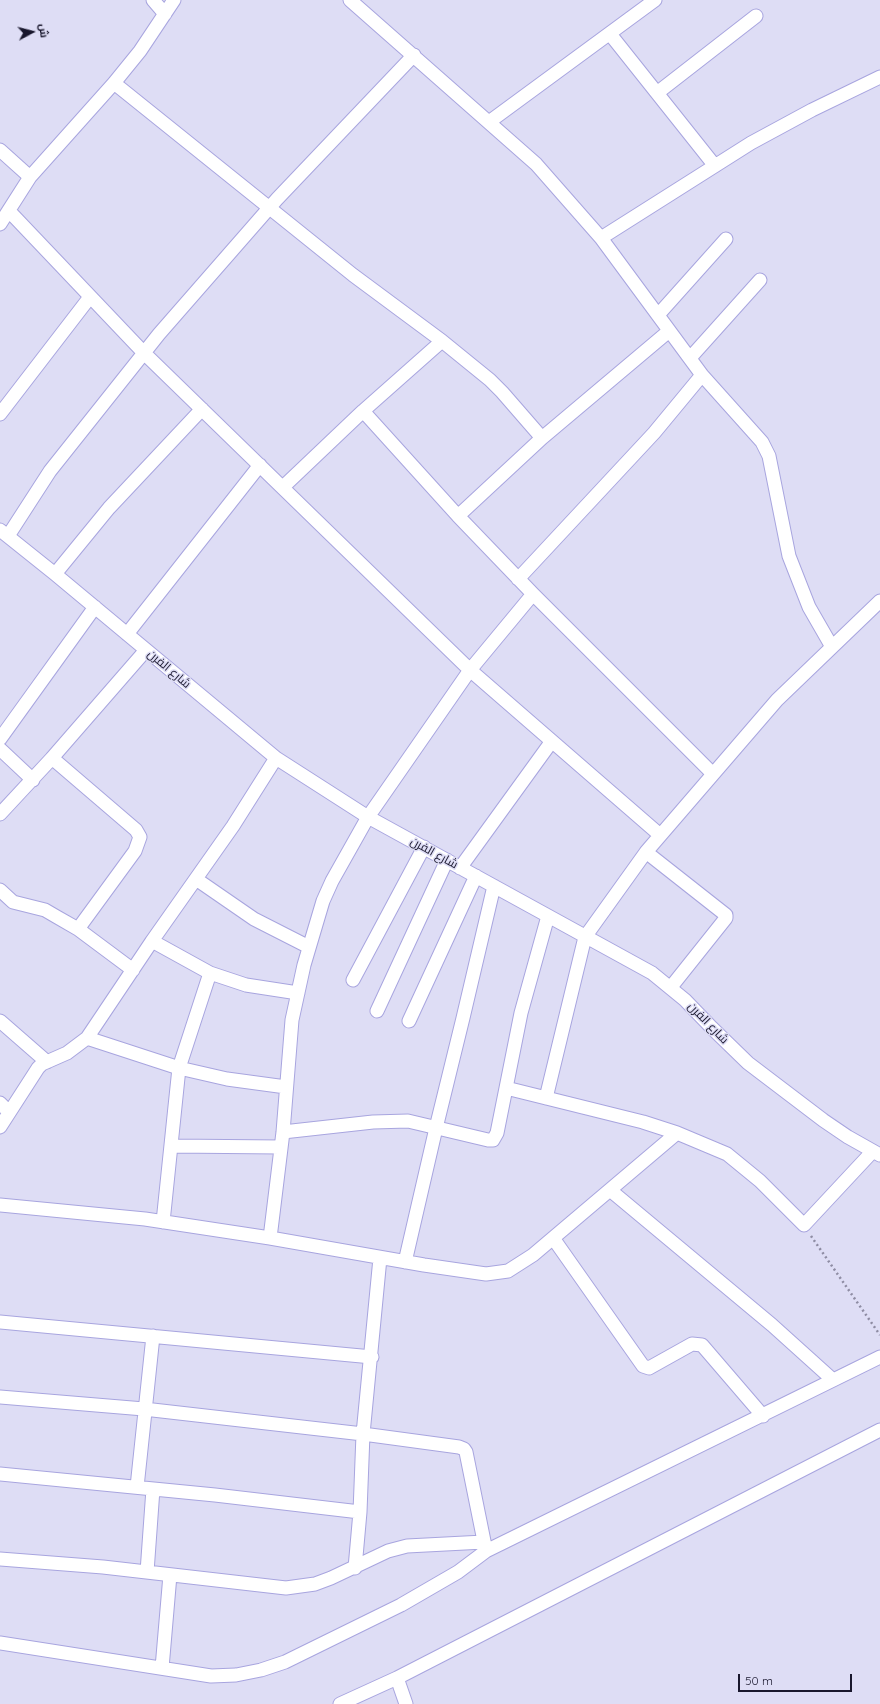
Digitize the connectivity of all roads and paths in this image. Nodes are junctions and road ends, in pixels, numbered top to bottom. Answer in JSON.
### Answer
{"nodes":[{"id":1,"x":153,"y":0,"type":"edge"},
{"id":2,"x":174,"y":0,"type":"edge"},
{"id":3,"x":350,"y":0,"type":"edge"},
{"id":4,"x":655,"y":0,"type":"edge"},
{"id":5,"x":165,"y":14,"type":"junction"},
{"id":6,"x":756,"y":16,"type":"dead end"},
{"id":7,"x":610,"y":34,"type":"junction"},
{"id":8,"x":414,"y":55,"type":"junction"},
{"id":9,"x":880,"y":77,"type":"edge"},
{"id":10,"x":114,"y":83,"type":"junction"},
{"id":11,"x":657,"y":93,"type":"junction"},
{"id":12,"x":489,"y":122,"type":"junction"},
{"id":13,"x":0,"y":150,"type":"edge"},
{"id":14,"x":715,"y":166,"type":"junction"},
{"id":15,"x":30,"y":177,"type":"junction"},
{"id":16,"x":269,"y":208,"type":"junction"},
{"id":17,"x":9,"y":211,"type":"junction"},
{"id":18,"x":0,"y":224,"type":"edge"},
{"id":19,"x":601,"y":238,"type":"junction"},
{"id":20,"x":726,"y":240,"type":"dead end"},
{"id":21,"x":760,"y":280,"type":"dead end"},
{"id":22,"x":90,"y":297,"type":"junction"},
{"id":23,"x":658,"y":315,"type":"junction"},
{"id":24,"x":669,"y":331,"type":"junction"},
{"id":25,"x":442,"y":341,"type":"junction"},
{"id":26,"x":144,"y":353,"type":"junction"},
{"id":27,"x":690,"y":358,"type":"junction"},
{"id":28,"x":702,"y":375,"type":"junction"},
{"id":29,"x":202,"y":409,"type":"junction"},
{"id":30,"x":363,"y":411,"type":"junction"},
{"id":31,"x":0,"y":414,"type":"edge"},
{"id":32,"x":542,"y":438,"type":"junction"},
{"id":33,"x":260,"y":465,"type":"junction"},
{"id":34,"x":283,"y":487,"type":"junction"},
{"id":35,"x":458,"y":516,"type":"junction"},
{"id":36,"x":4,"y":533,"type":"edge"},
{"id":37,"x":55,"y":574,"type":"junction"},
{"id":38,"x":518,"y":579,"type":"junction"},
{"id":39,"x":533,"y":594,"type":"junction"},
{"id":40,"x":880,"y":601,"type":"edge"},
{"id":41,"x":95,"y":607,"type":"junction"},
{"id":42,"x":127,"y":634,"type":"junction"},
{"id":43,"x":832,"y":648,"type":"junction"},
{"id":44,"x":146,"y":650,"type":"junction"},
{"id":45,"x":470,"y":670,"type":"junction"},
{"id":46,"x":0,"y":739,"type":"edge"},
{"id":47,"x":552,"y":741,"type":"junction"},
{"id":48,"x":0,"y":749,"type":"edge"},
{"id":49,"x":52,"y":758,"type":"junction"},
{"id":50,"x":276,"y":758,"type":"junction"},
{"id":51,"x":713,"y":774,"type":"junction"},
{"id":52,"x":33,"y":780,"type":"junction"},
{"id":53,"x":0,"y":814,"type":"edge"},
{"id":54,"x":368,"y":817,"type":"junction"},
{"id":55,"x":660,"y":836,"type":"junction"},
{"id":56,"x":424,"y":847,"type":"junction"},
{"id":57,"x":646,"y":852,"type":"junction"},
{"id":58,"x":447,"y":860,"type":"junction"},
{"id":59,"x":460,"y":868,"type":"junction"},
{"id":60,"x":476,"y":876,"type":"junction"},
{"id":61,"x":196,"y":879,"type":"junction"},
{"id":62,"x":494,"y":886,"type":"junction"},
{"id":63,"x":0,"y":890,"type":"edge"},
{"id":64,"x":548,"y":916,"type":"junction"},
{"id":65,"x":78,"y":929,"type":"junction"},
{"id":66,"x":585,"y":936,"type":"junction"},
{"id":67,"x":152,"y":942,"type":"junction"},
{"id":68,"x":309,"y":947,"type":"junction"},
{"id":69,"x":133,"y":970,"type":"junction"},
{"id":70,"x":210,"y":973,"type":"junction"},
{"id":71,"x":353,"y":980,"type":"dead end"},
{"id":72,"x":671,"y":987,"type":"junction"},
{"id":73,"x":298,"y":993,"type":"junction"},
{"id":74,"x":377,"y":1011,"type":"dead end"},
{"id":75,"x":0,"y":1021,"type":"edge"},
{"id":76,"x":409,"y":1021,"type":"dead end"},
{"id":77,"x":87,"y":1038,"type":"junction"},
{"id":78,"x":47,"y":1062,"type":"junction"},
{"id":79,"x":178,"y":1068,"type":"junction"},
{"id":80,"x":286,"y":1087,"type":"junction"},
{"id":81,"x":506,"y":1088,"type":"junction"},
{"id":82,"x":546,"y":1098,"type":"junction"},
{"id":83,"x":5,"y":1107,"type":"edge"},
{"id":84,"x":0,"y":1127,"type":"edge"},
{"id":85,"x":436,"y":1128,"type":"junction"},
{"id":86,"x":283,"y":1132,"type":"junction"},
{"id":87,"x":677,"y":1133,"type":"junction"},
{"id":88,"x":171,"y":1146,"type":"junction"},
{"id":89,"x":281,"y":1147,"type":"junction"},
{"id":90,"x":877,"y":1153,"type":"edge"},
{"id":91,"x":610,"y":1190,"type":"junction"},
{"id":92,"x":0,"y":1205,"type":"edge"},
{"id":93,"x":163,"y":1222,"type":"junction"},
{"id":94,"x":804,"y":1225,"type":"junction"},
{"id":95,"x":270,"y":1238,"type":"junction"},
{"id":96,"x":553,"y":1238,"type":"junction"},
{"id":97,"x":380,"y":1258,"type":"junction"},
{"id":98,"x":405,"y":1262,"type":"junction"},
{"id":99,"x":0,"y":1322,"type":"edge"},
{"id":100,"x":880,"y":1335,"type":"edge"},
{"id":101,"x":153,"y":1336,"type":"junction"},
{"id":102,"x":372,"y":1357,"type":"junction"},
{"id":103,"x":880,"y":1357,"type":"edge"},
{"id":104,"x":833,"y":1380,"type":"junction"},
{"id":105,"x":0,"y":1397,"type":"edge"},
{"id":106,"x":144,"y":1409,"type":"junction"},
{"id":107,"x":763,"y":1416,"type":"junction"},
{"id":108,"x":880,"y":1430,"type":"edge"},
{"id":109,"x":363,"y":1434,"type":"junction"},
{"id":110,"x":0,"y":1474,"type":"edge"},
{"id":111,"x":137,"y":1487,"type":"junction"},
{"id":112,"x":153,"y":1489,"type":"junction"},
{"id":113,"x":360,"y":1512,"type":"junction"},
{"id":114,"x":485,"y":1546,"type":"junction"},
{"id":115,"x":0,"y":1559,"type":"edge"},
{"id":116,"x":354,"y":1568,"type":"junction"},
{"id":117,"x":147,"y":1572,"type":"junction"},
{"id":118,"x":170,"y":1575,"type":"junction"},
{"id":119,"x":0,"y":1643,"type":"edge"},
{"id":120,"x":162,"y":1668,"type":"junction"},
{"id":121,"x":397,"y":1678,"type":"junction"},
{"id":122,"x":340,"y":1704,"type":"edge"},
{"id":123,"x":406,"y":1704,"type":"edge"}],
"edges":[{"from":1,"to":5,"type":"street"},
{"from":2,"to":5,"type":"street"},
{"from":3,"to":8,"type":"street"},
{"from":4,"to":7,"type":"street"},
{"from":5,"to":10,"type":"street"},
{"from":6,"to":11,"type":"street"},
{"from":7,"to":11,"type":"street"},
{"from":7,"to":12,"type":"street"},
{"from":8,"to":12,"type":"street"},
{"from":8,"to":16,"type":"street"},
{"from":9,"to":14,"type":"street"},
{"from":10,"to":15,"type":"street"},
{"from":10,"to":16,"type":"street"},
{"from":11,"to":14,"type":"street"},
{"from":12,"to":19,"type":"street"},
{"from":13,"to":15,"type":"street"},
{"from":14,"to":19,"type":"street"},
{"from":15,"to":17,"type":"street"},
{"from":16,"to":25,"type":"street"},
{"from":16,"to":26,"type":"street"},
{"from":17,"to":18,"type":"street"},
{"from":17,"to":22,"type":"street"},
{"from":19,"to":23,"type":"street"},
{"from":20,"to":23,"type":"street"},
{"from":21,"to":27,"type":"street"},
{"from":22,"to":26,"type":"street"},
{"from":22,"to":31,"type":"street"},
{"from":23,"to":24,"type":"street"},
{"from":24,"to":27,"type":"street"},
{"from":24,"to":32,"type":"street"},
{"from":25,"to":30,"type":"street"},
{"from":25,"to":32,"type":"street"},
{"from":26,"to":29,"type":"street"},
{"from":26,"to":36,"type":"street"},
{"from":27,"to":28,"type":"street"},
{"from":28,"to":38,"type":"street"},
{"from":28,"to":43,"type":"street"},
{"from":29,"to":33,"type":"street"},
{"from":29,"to":37,"type":"street"},
{"from":30,"to":34,"type":"street"},
{"from":30,"to":35,"type":"street"},
{"from":32,"to":35,"type":"street"},
{"from":33,"to":34,"type":"street"},
{"from":33,"to":42,"type":"street"},
{"from":34,"to":45,"type":"street"},
{"from":35,"to":38,"type":"street"},
{"from":36,"to":37,"type":"street","name":"شارع الفرن"},
{"from":37,"to":41,"type":"street","name":"شارع الفرن"},
{"from":38,"to":39,"type":"street"},
{"from":39,"to":45,"type":"street"},
{"from":39,"to":51,"type":"street"},
{"from":40,"to":43,"type":"street"},
{"from":41,"to":42,"type":"street","name":"شارع الفرن"},
{"from":41,"to":46,"type":"street"},
{"from":42,"to":44,"type":"street","name":"شارع الفرن"},
{"from":43,"to":51,"type":"street"},
{"from":44,"to":49,"type":"street"},
{"from":44,"to":50,"type":"street","name":"شارع الفرن"},
{"from":45,"to":47,"type":"street"},
{"from":45,"to":54,"type":"street"},
{"from":47,"to":55,"type":"street"},
{"from":47,"to":59,"type":"street"},
{"from":48,"to":52,"type":"street"},
{"from":49,"to":52,"type":"street"},
{"from":49,"to":65,"type":"street"},
{"from":50,"to":54,"type":"street","name":"شارع الفرن"},
{"from":50,"to":61,"type":"street"},
{"from":51,"to":55,"type":"street"},
{"from":52,"to":53,"type":"street"},
{"from":54,"to":56,"type":"street","name":"شارع الفرن"},
{"from":54,"to":68,"type":"street"},
{"from":55,"to":57,"type":"street"},
{"from":56,"to":58,"type":"street","name":"شارع الفرن"},
{"from":56,"to":71,"type":"street"},
{"from":57,"to":66,"type":"street"},
{"from":57,"to":72,"type":"street"},
{"from":58,"to":59,"type":"street","name":"شارع الفرن"},
{"from":58,"to":74,"type":"street"},
{"from":59,"to":60,"type":"street","name":"شارع الفرن"},
{"from":60,"to":62,"type":"street","name":"شارع الفرن"},
{"from":60,"to":76,"type":"street"},
{"from":61,"to":67,"type":"street"},
{"from":61,"to":68,"type":"street"},
{"from":62,"to":64,"type":"street","name":"شارع الفرن"},
{"from":62,"to":85,"type":"street"},
{"from":63,"to":65,"type":"street"},
{"from":64,"to":66,"type":"street","name":"شارع الفرن"},
{"from":64,"to":81,"type":"street"},
{"from":65,"to":69,"type":"street"},
{"from":66,"to":72,"type":"street","name":"شارع الفرن"},
{"from":66,"to":82,"type":"street"},
{"from":67,"to":69,"type":"street"},
{"from":67,"to":70,"type":"street"},
{"from":68,"to":73,"type":"street"},
{"from":69,"to":77,"type":"street"},
{"from":70,"to":73,"type":"street"},
{"from":70,"to":79,"type":"street"},
{"from":72,"to":90,"type":"street","name":"شارع الفرن"},
{"from":73,"to":80,"type":"street"},
{"from":75,"to":78,"type":"street"},
{"from":77,"to":78,"type":"street"},
{"from":77,"to":79,"type":"street"},
{"from":78,"to":83,"type":"street"},
{"from":79,"to":80,"type":"street"},
{"from":79,"to":88,"type":"street"},
{"from":80,"to":86,"type":"street"},
{"from":81,"to":82,"type":"street"},
{"from":81,"to":85,"type":"street"},
{"from":82,"to":87,"type":"street"},
{"from":83,"to":84,"type":"street"},
{"from":85,"to":86,"type":"street"},
{"from":85,"to":98,"type":"street"},
{"from":86,"to":89,"type":"street"},
{"from":87,"to":91,"type":"street"},
{"from":87,"to":94,"type":"street"},
{"from":88,"to":89,"type":"street"},
{"from":88,"to":93,"type":"street"},
{"from":89,"to":95,"type":"street"},
{"from":90,"to":94,"type":"street"},
{"from":91,"to":96,"type":"street"},
{"from":91,"to":104,"type":"street"},
{"from":92,"to":93,"type":"street"},
{"from":93,"to":95,"type":"street"},
{"from":94,"to":100,"type":"path"},
{"from":95,"to":97,"type":"street"},
{"from":96,"to":98,"type":"street"},
{"from":96,"to":107,"type":"street"},
{"from":97,"to":98,"type":"street"},
{"from":97,"to":102,"type":"street"},
{"from":99,"to":101,"type":"street"},
{"from":101,"to":102,"type":"street"},
{"from":101,"to":106,"type":"street"},
{"from":102,"to":109,"type":"street"},
{"from":103,"to":104,"type":"street"},
{"from":104,"to":107,"type":"street"},
{"from":105,"to":106,"type":"street"},
{"from":106,"to":109,"type":"street"},
{"from":106,"to":111,"type":"street"},
{"from":107,"to":114,"type":"street"},
{"from":108,"to":121,"type":"street"},
{"from":109,"to":113,"type":"street"},
{"from":109,"to":114,"type":"street"},
{"from":110,"to":111,"type":"street"},
{"from":111,"to":112,"type":"street"},
{"from":112,"to":113,"type":"street"},
{"from":112,"to":117,"type":"street"},
{"from":113,"to":116,"type":"street"},
{"from":114,"to":116,"type":"street"},
{"from":114,"to":120,"type":"street"},
{"from":115,"to":117,"type":"street"},
{"from":116,"to":118,"type":"street"},
{"from":117,"to":118,"type":"street"},
{"from":118,"to":120,"type":"street"},
{"from":119,"to":120,"type":"street"},
{"from":121,"to":122,"type":"street"},
{"from":121,"to":123,"type":"street"}]}
